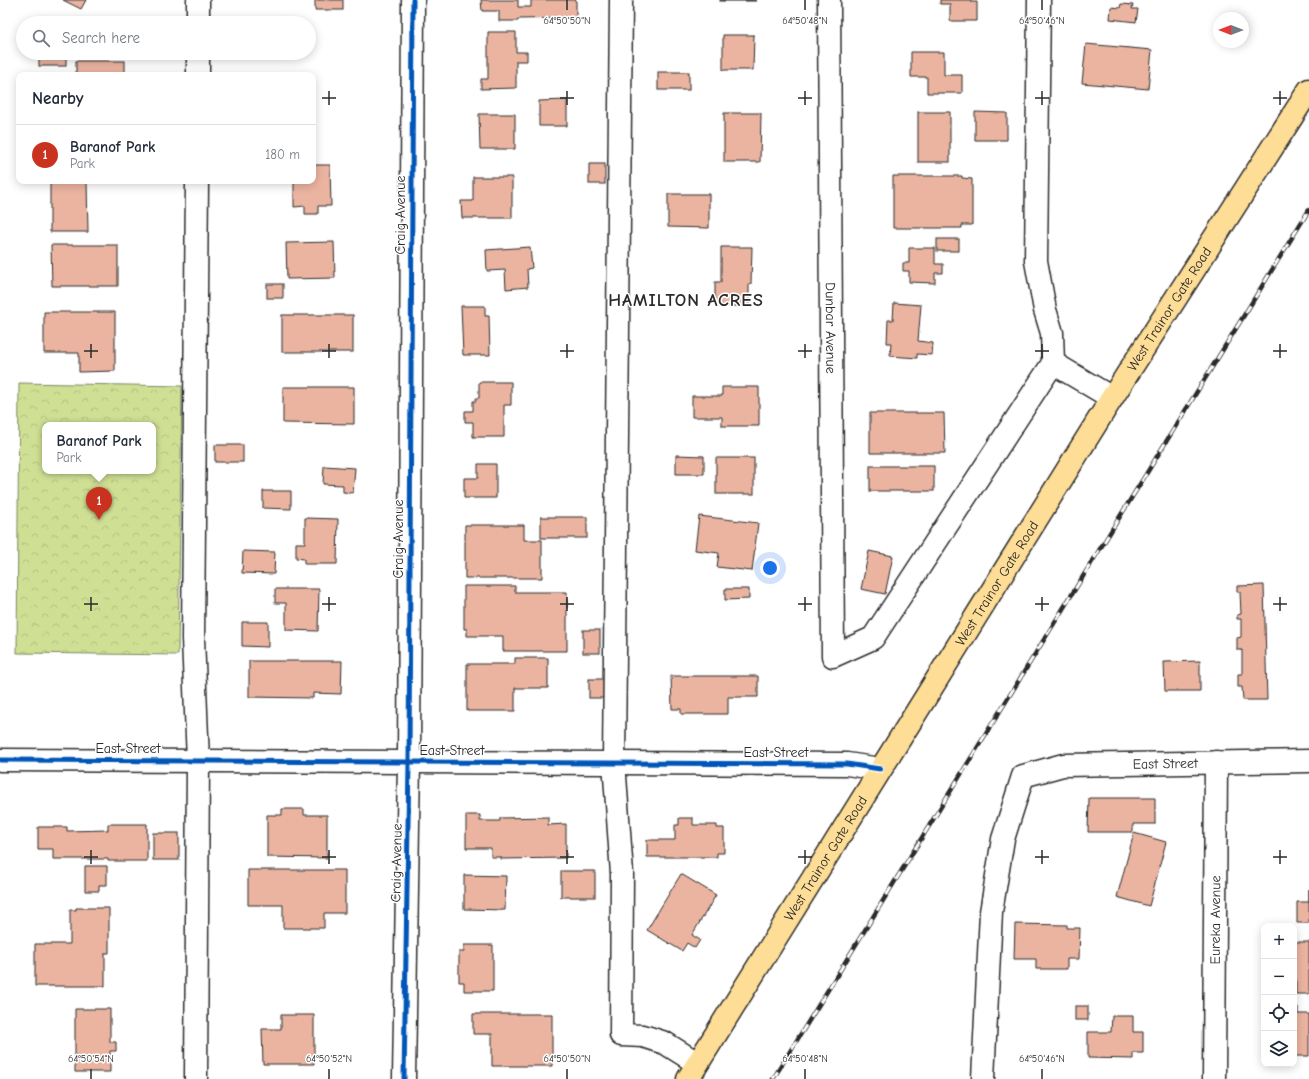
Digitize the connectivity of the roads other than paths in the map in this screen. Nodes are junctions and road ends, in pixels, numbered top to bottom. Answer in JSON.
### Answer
{"nodes":[{"id":1,"x":198,"y":0,"type":"edge"},
{"id":2,"x":413,"y":0,"type":"edge"},
{"id":3,"x":621,"y":0,"type":"edge"},
{"id":4,"x":829,"y":0,"type":"edge"},
{"id":5,"x":1039,"y":0,"type":"edge"},
{"id":6,"x":198,"y":16,"type":"edge"},
{"id":7,"x":198,"y":60,"type":"edge"},
{"id":8,"x":198,"y":72,"type":"edge"},
{"id":9,"x":1309,"y":90,"type":"edge"},
{"id":10,"x":197,"y":184,"type":"edge"},
{"id":11,"x":1053,"y":364,"type":"junction"},
{"id":12,"x":1112,"y":398,"type":"junction"},
{"id":13,"x":0,"y":760,"type":"edge"},
{"id":14,"x":198,"y":761,"type":"junction"},
{"id":15,"x":1309,"y":761,"type":"edge"},
{"id":16,"x":409,"y":762,"type":"junction"},
{"id":17,"x":614,"y":762,"type":"junction"},
{"id":18,"x":1216,"y":762,"type":"junction"},
{"id":19,"x":880,"y":769,"type":"junction"},
{"id":20,"x":693,"y":1071,"type":"edge"},
{"id":21,"x":196,"y":1079,"type":"edge"},
{"id":22,"x":404,"y":1079,"type":"edge"},
{"id":23,"x":983,"y":1079,"type":"edge"},
{"id":24,"x":1214,"y":1079,"type":"edge"}],
"edges":[{"from":1,"to":6,"type":"street"},
{"from":2,"to":16,"type":"street","name":"Craig Avenue"},
{"from":3,"to":17,"type":"street"},
{"from":4,"to":11,"type":"street","name":"Dunbar Avenue"},
{"from":5,"to":11,"type":"street"},
{"from":7,"to":8,"type":"street"},
{"from":9,"to":12,"type":"main road","name":"West Trainor Gate Road"},
{"from":10,"to":14,"type":"street"},
{"from":11,"to":12,"type":"street"},
{"from":12,"to":19,"type":"main road","name":"West Trainor Gate Road"},
{"from":13,"to":14,"type":"street","name":"East Street"},
{"from":14,"to":16,"type":"street","name":"East Street"},
{"from":14,"to":21,"type":"street"},
{"from":15,"to":18,"type":"street","name":"East Street"},
{"from":16,"to":17,"type":"street","name":"East Street"},
{"from":16,"to":22,"type":"street","name":"Craig Avenue"},
{"from":17,"to":19,"type":"street","name":"East Street"},
{"from":17,"to":20,"type":"street"},
{"from":18,"to":23,"type":"street","name":"East Street"},
{"from":18,"to":24,"type":"street","name":"Eureka Avenue"},
{"from":19,"to":20,"type":"main road","name":"West Trainor Gate Road"}]}
